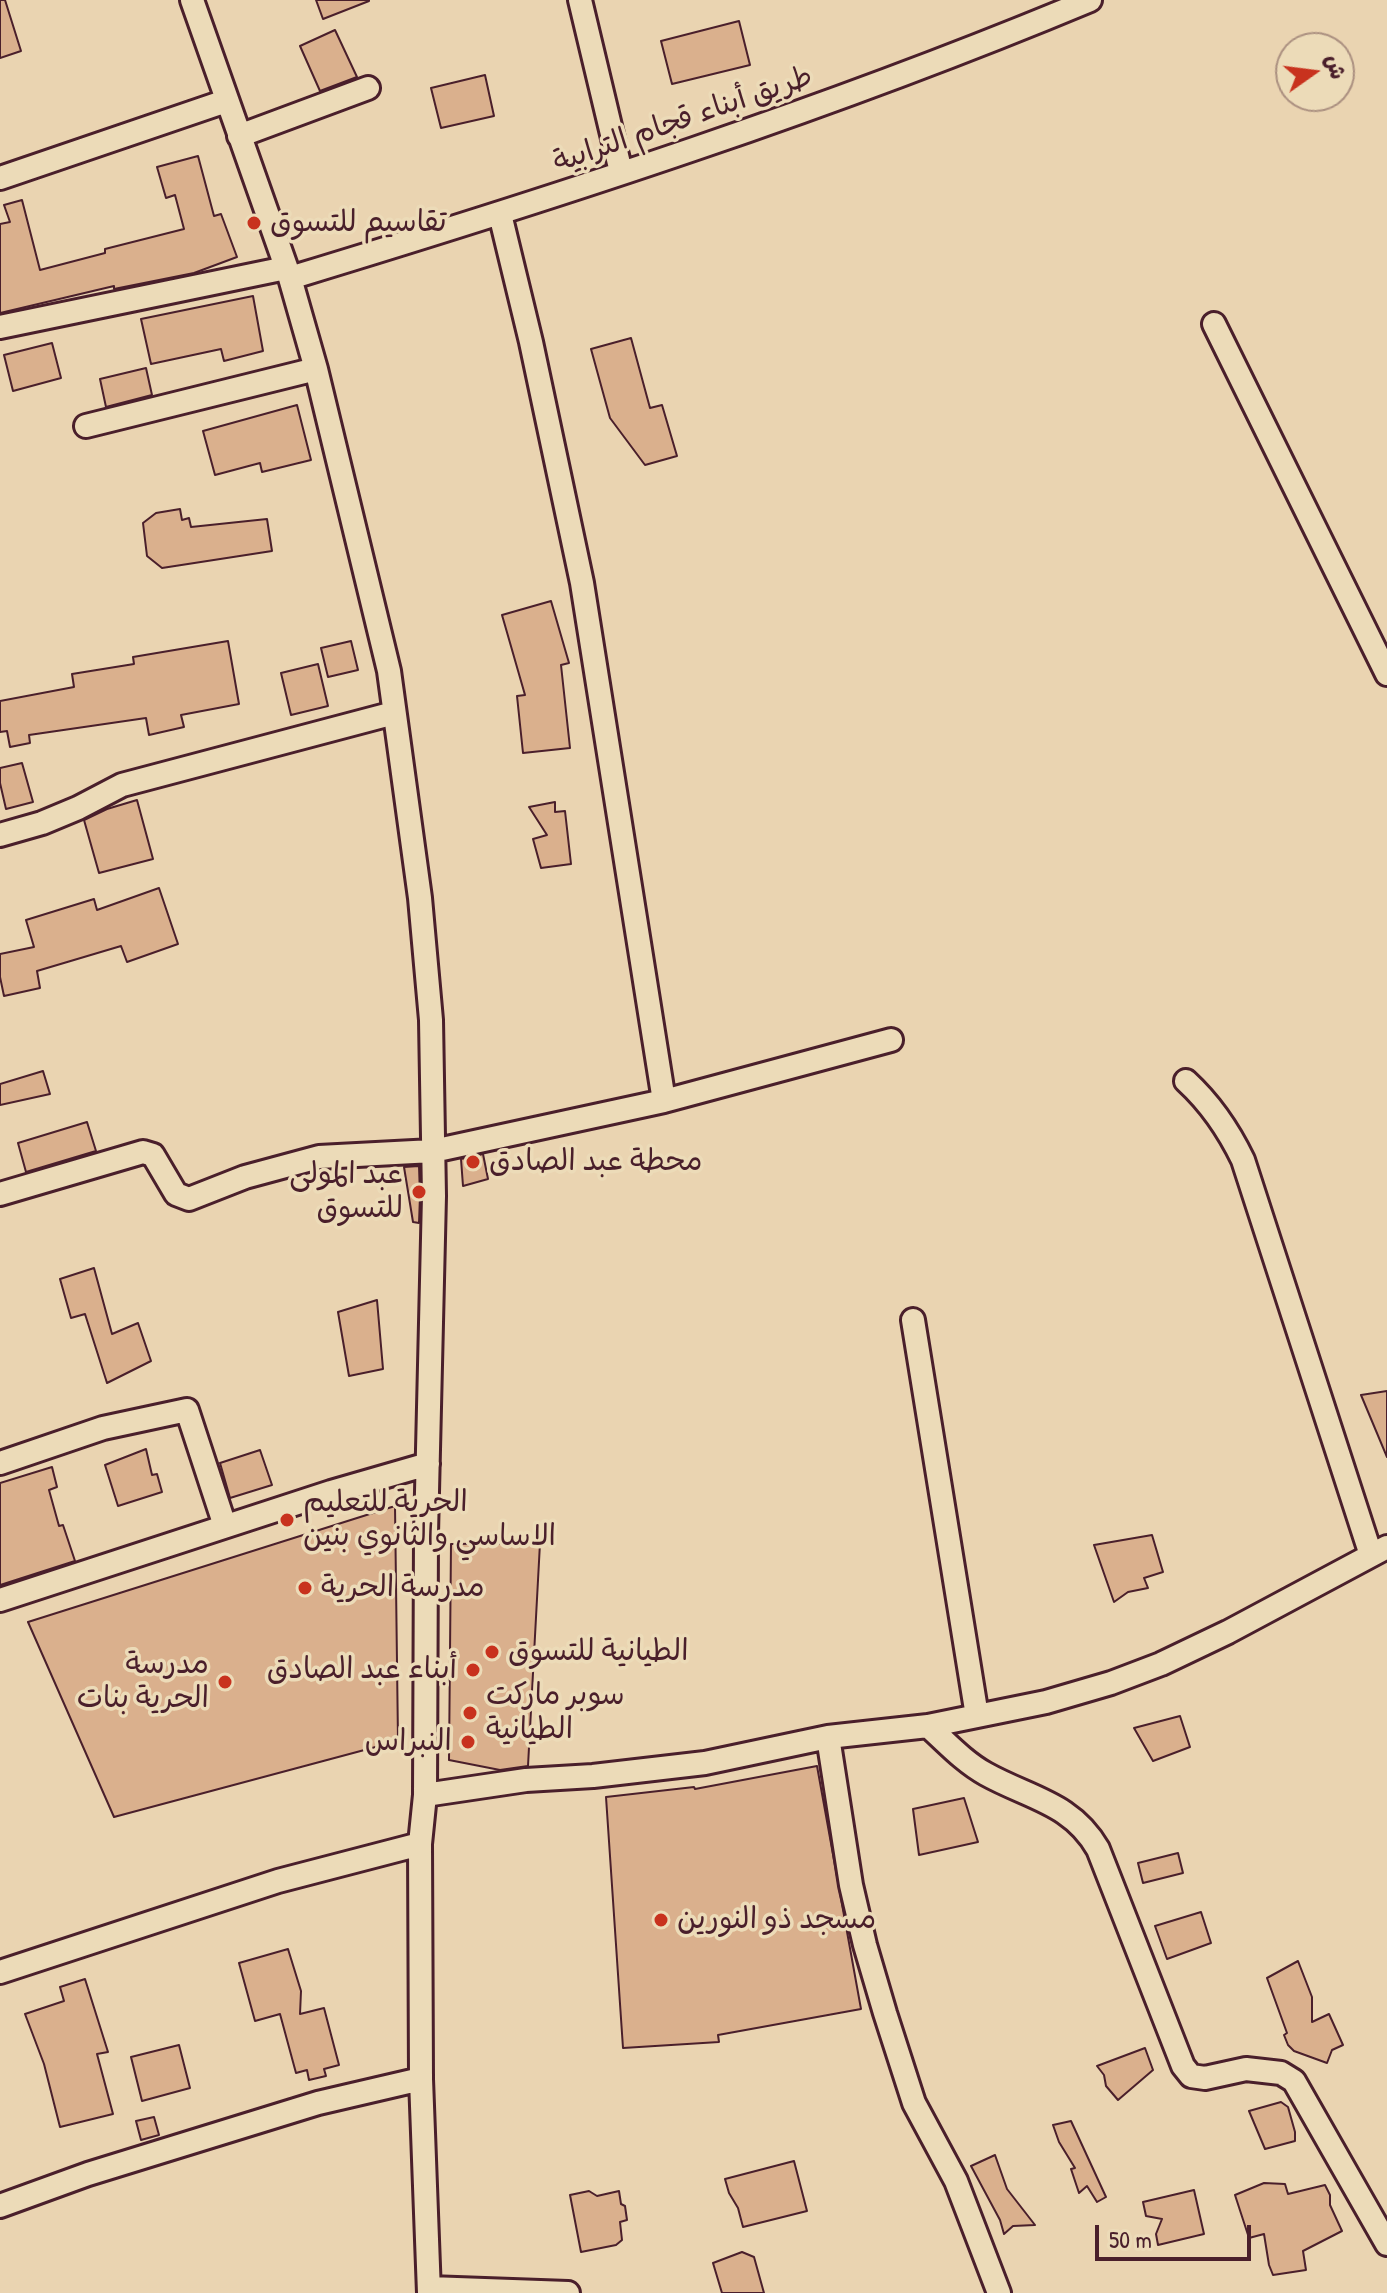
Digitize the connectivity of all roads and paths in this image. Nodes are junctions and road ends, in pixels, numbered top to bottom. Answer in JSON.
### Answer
{"nodes":[{"id":1,"x":192,"y":0,"type":"edge"},
{"id":2,"x":580,"y":0,"type":"edge"},
{"id":3,"x":1090,"y":0,"type":"edge"},
{"id":4,"x":368,"y":88,"type":"dead end"},
{"id":5,"x":226,"y":101,"type":"junction"},
{"id":6,"x":239,"y":136,"type":"junction"},
{"id":7,"x":621,"y":172,"type":"junction"},
{"id":8,"x":0,"y":178,"type":"edge"},
{"id":9,"x":500,"y":214,"type":"junction"},
{"id":10,"x":288,"y":273,"type":"junction"},
{"id":11,"x":1214,"y":324,"type":"dead end"},
{"id":12,"x":0,"y":327,"type":"edge"},
{"id":13,"x":316,"y":369,"type":"junction"},
{"id":14,"x":86,"y":426,"type":"dead end"},
{"id":15,"x":1387,"y":674,"type":"edge"},
{"id":16,"x":394,"y":713,"type":"junction"},
{"id":17,"x":0,"y":835,"type":"edge"},
{"id":18,"x":891,"y":1040,"type":"dead end"},
{"id":19,"x":1186,"y":1081,"type":"dead end"},
{"id":20,"x":664,"y":1101,"type":"junction"},
{"id":21,"x":433,"y":1151,"type":"junction"},
{"id":22,"x":0,"y":1194,"type":"edge"},
{"id":23,"x":913,"y":1320,"type":"dead end"},
{"id":24,"x":0,"y":1463,"type":"edge"},
{"id":25,"x":428,"y":1464,"type":"junction"},
{"id":26,"x":225,"y":1526,"type":"junction"},
{"id":27,"x":1379,"y":1551,"type":"edge"},
{"id":28,"x":0,"y":1600,"type":"edge"},
{"id":29,"x":977,"y":1716,"type":"junction"},
{"id":30,"x":928,"y":1726,"type":"junction"},
{"id":31,"x":828,"y":1737,"type":"junction"},
{"id":32,"x":425,"y":1795,"type":"junction"},
{"id":33,"x":420,"y":1844,"type":"junction"},
{"id":34,"x":0,"y":1972,"type":"edge"},
{"id":35,"x":421,"y":2079,"type":"junction"},
{"id":36,"x":0,"y":2206,"type":"edge"},
{"id":37,"x":1387,"y":2244,"type":"edge"},
{"id":38,"x":429,"y":2291,"type":"edge"},
{"id":39,"x":568,"y":2293,"type":"edge"},
{"id":40,"x":999,"y":2293,"type":"edge"}],
"edges":[{"from":1,"to":5,"type":"street"},
{"from":2,"to":7,"type":"street"},
{"from":3,"to":7,"type":"street","name":"طريق أبناء قجام الترابية"},
{"from":4,"to":6,"type":"street"},
{"from":5,"to":6,"type":"street"},
{"from":5,"to":8,"type":"street"},
{"from":6,"to":10,"type":"street"},
{"from":7,"to":9,"type":"street","name":"طريق أبناء قجام الترابية"},
{"from":9,"to":10,"type":"street","name":"طريق أبناء قجام الترابية"},
{"from":9,"to":20,"type":"street"},
{"from":10,"to":12,"type":"street","name":"طريق أبناء قجام الترابية"},
{"from":10,"to":13,"type":"street"},
{"from":11,"to":15,"type":"street"},
{"from":13,"to":14,"type":"street"},
{"from":13,"to":16,"type":"street"},
{"from":16,"to":17,"type":"street"},
{"from":16,"to":21,"type":"street"},
{"from":18,"to":20,"type":"street"},
{"from":19,"to":27,"type":"street"},
{"from":20,"to":21,"type":"street"},
{"from":21,"to":22,"type":"street"},
{"from":21,"to":25,"type":"street"},
{"from":23,"to":29,"type":"street"},
{"from":24,"to":26,"type":"street"},
{"from":25,"to":26,"type":"street"},
{"from":25,"to":32,"type":"street"},
{"from":26,"to":28,"type":"street"},
{"from":27,"to":29,"type":"street"},
{"from":29,"to":30,"type":"street"},
{"from":30,"to":31,"type":"street"},
{"from":30,"to":37,"type":"street"},
{"from":31,"to":32,"type":"street"},
{"from":31,"to":40,"type":"street"},
{"from":32,"to":33,"type":"street"},
{"from":33,"to":34,"type":"street"},
{"from":33,"to":35,"type":"street"},
{"from":35,"to":36,"type":"street"},
{"from":35,"to":38,"type":"street"},
{"from":38,"to":39,"type":"street"}]}
